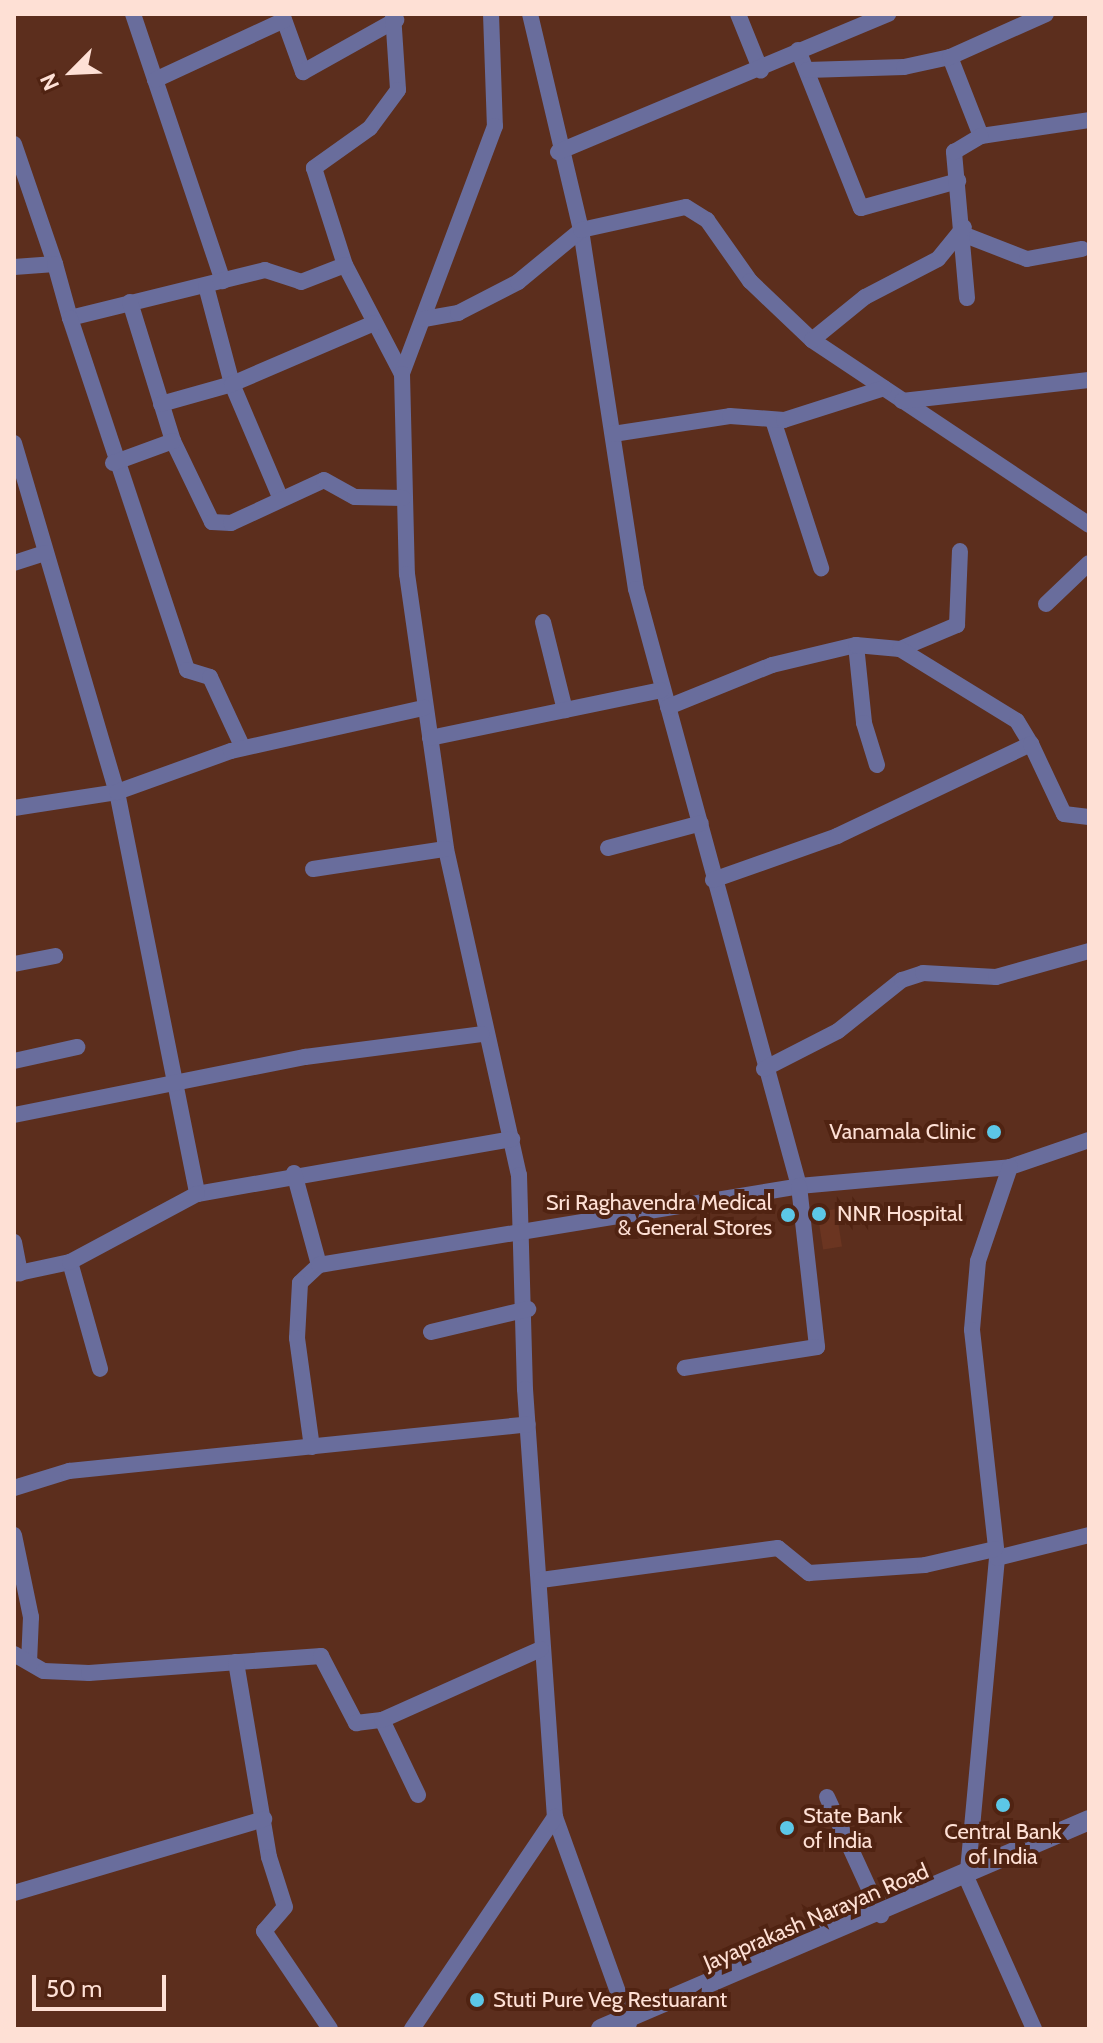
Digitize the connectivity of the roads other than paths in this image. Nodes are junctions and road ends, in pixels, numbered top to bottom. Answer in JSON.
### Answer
{"nodes":[{"id":1,"x":133,"y":14,"type":"edge"},
{"id":2,"x":491,"y":14,"type":"edge"},
{"id":3,"x":530,"y":14,"type":"edge"},
{"id":4,"x":738,"y":14,"type":"edge"},
{"id":5,"x":888,"y":14,"type":"edge"},
{"id":6,"x":1046,"y":14,"type":"edge"},
{"id":7,"x":283,"y":17,"type":"edge"},
{"id":8,"x":395,"y":17,"type":"edge"},
{"id":9,"x":798,"y":50,"type":"junction"},
{"id":10,"x":950,"y":57,"type":"junction"},
{"id":11,"x":807,"y":70,"type":"junction"},
{"id":12,"x":761,"y":71,"type":"junction"},
{"id":13,"x":155,"y":80,"type":"junction"},
{"id":14,"x":1089,"y":120,"type":"edge"},
{"id":15,"x":981,"y":136,"type":"junction"},
{"id":16,"x":14,"y":144,"type":"edge"},
{"id":17,"x":558,"y":152,"type":"junction"},
{"id":18,"x":958,"y":181,"type":"junction"},
{"id":19,"x":581,"y":230,"type":"junction"},
{"id":20,"x":964,"y":231,"type":"junction"},
{"id":21,"x":1082,"y":249,"type":"dead end"},
{"id":22,"x":55,"y":264,"type":"junction"},
{"id":23,"x":345,"y":265,"type":"junction"},
{"id":24,"x":14,"y":267,"type":"edge"},
{"id":25,"x":223,"y":281,"type":"junction"},
{"id":26,"x":206,"y":286,"type":"junction"},
{"id":27,"x":967,"y":298,"type":"dead end"},
{"id":28,"x":130,"y":302,"type":"junction"},
{"id":29,"x":70,"y":318,"type":"junction"},
{"id":30,"x":424,"y":319,"type":"junction"},
{"id":31,"x":374,"y":323,"type":"junction"},
{"id":32,"x":812,"y":340,"type":"junction"},
{"id":33,"x":402,"y":374,"type":"junction"},
{"id":34,"x":1089,"y":380,"type":"edge"},
{"id":35,"x":232,"y":384,"type":"junction"},
{"id":36,"x":884,"y":388,"type":"junction"},
{"id":37,"x":902,"y":401,"type":"junction"},
{"id":38,"x":161,"y":404,"type":"junction"},
{"id":39,"x":773,"y":420,"type":"junction"},
{"id":40,"x":613,"y":434,"type":"junction"},
{"id":41,"x":173,"y":441,"type":"junction"},
{"id":42,"x":14,"y":443,"type":"edge"},
{"id":43,"x":113,"y":463,"type":"junction"},
{"id":44,"x":280,"y":497,"type":"junction"},
{"id":45,"x":403,"y":498,"type":"junction"},
{"id":46,"x":1089,"y":525,"type":"edge"},
{"id":47,"x":960,"y":551,"type":"dead end"},
{"id":48,"x":44,"y":553,"type":"junction"},
{"id":49,"x":14,"y":563,"type":"edge"},
{"id":50,"x":1089,"y":563,"type":"edge"},
{"id":51,"x":821,"y":568,"type":"dead end"},
{"id":52,"x":1046,"y":604,"type":"dead end"},
{"id":53,"x":543,"y":622,"type":"dead end"},
{"id":54,"x":856,"y":645,"type":"junction"},
{"id":55,"x":900,"y":649,"type":"junction"},
{"id":56,"x":661,"y":690,"type":"junction"},
{"id":57,"x":668,"y":707,"type":"junction"},
{"id":58,"x":424,"y":708,"type":"junction"},
{"id":59,"x":565,"y":710,"type":"junction"},
{"id":60,"x":430,"y":738,"type":"junction"},
{"id":61,"x":1031,"y":744,"type":"junction"},
{"id":62,"x":243,"y":748,"type":"junction"},
{"id":63,"x":877,"y":765,"type":"dead end"},
{"id":64,"x":117,"y":792,"type":"junction"},
{"id":65,"x":14,"y":808,"type":"edge"},
{"id":66,"x":1089,"y":817,"type":"edge"},
{"id":67,"x":701,"y":823,"type":"junction"},
{"id":68,"x":608,"y":848,"type":"dead end"},
{"id":69,"x":446,"y":849,"type":"junction"},
{"id":70,"x":313,"y":869,"type":"dead end"},
{"id":71,"x":713,"y":880,"type":"junction"},
{"id":72,"x":1089,"y":951,"type":"edge"},
{"id":73,"x":55,"y":956,"type":"dead end"},
{"id":74,"x":14,"y":964,"type":"edge"},
{"id":75,"x":482,"y":1034,"type":"junction"},
{"id":76,"x":77,"y":1047,"type":"dead end"},
{"id":77,"x":14,"y":1061,"type":"edge"},
{"id":78,"x":764,"y":1069,"type":"junction"},
{"id":79,"x":180,"y":1084,"type":"junction"},
{"id":80,"x":14,"y":1115,"type":"edge"},
{"id":81,"x":512,"y":1139,"type":"junction"},
{"id":82,"x":1089,"y":1140,"type":"edge"},
{"id":83,"x":1010,"y":1167,"type":"junction"},
{"id":84,"x":294,"y":1173,"type":"junction"},
{"id":85,"x":799,"y":1186,"type":"junction"},
{"id":86,"x":197,"y":1194,"type":"junction"},
{"id":87,"x":525,"y":1227,"type":"junction"},
{"id":88,"x":14,"y":1242,"type":"edge"},
{"id":89,"x":70,"y":1262,"type":"junction"},
{"id":90,"x":319,"y":1265,"type":"junction"},
{"id":91,"x":17,"y":1274,"type":"edge"},
{"id":92,"x":528,"y":1309,"type":"junction"},
{"id":93,"x":431,"y":1332,"type":"dead end"},
{"id":94,"x":685,"y":1368,"type":"dead end"},
{"id":95,"x":100,"y":1369,"type":"dead end"},
{"id":96,"x":528,"y":1424,"type":"junction"},
{"id":97,"x":312,"y":1447,"type":"junction"},
{"id":98,"x":14,"y":1488,"type":"edge"},
{"id":99,"x":14,"y":1535,"type":"edge"},
{"id":100,"x":1089,"y":1535,"type":"edge"},
{"id":101,"x":996,"y":1553,"type":"junction"},
{"id":102,"x":541,"y":1580,"type":"junction"},
{"id":103,"x":541,"y":1649,"type":"junction"},
{"id":104,"x":21,"y":1658,"type":"edge"},
{"id":105,"x":236,"y":1662,"type":"junction"},
{"id":106,"x":382,"y":1720,"type":"junction"},
{"id":107,"x":418,"y":1795,"type":"dead end"},
{"id":108,"x":827,"y":1797,"type":"dead end"},
{"id":109,"x":555,"y":1817,"type":"junction"},
{"id":110,"x":264,"y":1819,"type":"junction"},
{"id":111,"x":1089,"y":1820,"type":"edge"},
{"id":112,"x":967,"y":1879,"type":"junction"},
{"id":113,"x":14,"y":1893,"type":"edge"},
{"id":114,"x":881,"y":1915,"type":"junction"},
{"id":115,"x":629,"y":2023,"type":"junction"},
{"id":116,"x":330,"y":2029,"type":"edge"},
{"id":117,"x":412,"y":2029,"type":"edge"},
{"id":118,"x":601,"y":2029,"type":"edge"},
{"id":119,"x":1034,"y":2029,"type":"edge"}],
"edges":[{"from":1,"to":13,"type":"street"},
{"from":2,"to":30,"type":"street"},
{"from":3,"to":17,"type":"street"},
{"from":4,"to":12,"type":"street"},
{"from":5,"to":9,"type":"street"},
{"from":6,"to":10,"type":"street"},
{"from":7,"to":8,"type":"street"},
{"from":7,"to":13,"type":"street"},
{"from":8,"to":23,"type":"street"},
{"from":9,"to":11,"type":"street"},
{"from":9,"to":12,"type":"street"},
{"from":10,"to":11,"type":"street"},
{"from":10,"to":15,"type":"street"},
{"from":11,"to":18,"type":"street"},
{"from":12,"to":17,"type":"street"},
{"from":13,"to":25,"type":"street"},
{"from":14,"to":15,"type":"street"},
{"from":15,"to":18,"type":"street"},
{"from":16,"to":22,"type":"street"},
{"from":17,"to":19,"type":"street"},
{"from":18,"to":20,"type":"street"},
{"from":19,"to":30,"type":"street"},
{"from":19,"to":32,"type":"street"},
{"from":19,"to":40,"type":"street"},
{"from":20,"to":21,"type":"street"},
{"from":20,"to":27,"type":"street"},
{"from":20,"to":32,"type":"street"},
{"from":22,"to":24,"type":"street"},
{"from":22,"to":29,"type":"street"},
{"from":23,"to":25,"type":"street"},
{"from":23,"to":31,"type":"street"},
{"from":25,"to":26,"type":"street"},
{"from":26,"to":28,"type":"street"},
{"from":26,"to":35,"type":"street"},
{"from":28,"to":29,"type":"street"},
{"from":28,"to":38,"type":"street"},
{"from":29,"to":43,"type":"street"},
{"from":30,"to":33,"type":"street"},
{"from":31,"to":33,"type":"street"},
{"from":31,"to":35,"type":"street"},
{"from":32,"to":36,"type":"street"},
{"from":33,"to":45,"type":"street"},
{"from":34,"to":37,"type":"street"},
{"from":35,"to":38,"type":"street"},
{"from":35,"to":44,"type":"street"},
{"from":36,"to":37,"type":"street"},
{"from":36,"to":39,"type":"street"},
{"from":37,"to":46,"type":"street"},
{"from":38,"to":41,"type":"street"},
{"from":39,"to":40,"type":"street"},
{"from":39,"to":51,"type":"street"},
{"from":40,"to":56,"type":"street"},
{"from":41,"to":43,"type":"street"},
{"from":41,"to":44,"type":"street"},
{"from":42,"to":48,"type":"street"},
{"from":43,"to":62,"type":"street"},
{"from":44,"to":45,"type":"street"},
{"from":45,"to":58,"type":"street"},
{"from":47,"to":55,"type":"street"},
{"from":48,"to":49,"type":"street"},
{"from":48,"to":64,"type":"street"},
{"from":50,"to":52,"type":"street"},
{"from":53,"to":59,"type":"street"},
{"from":54,"to":55,"type":"street"},
{"from":54,"to":57,"type":"street"},
{"from":54,"to":63,"type":"street"},
{"from":55,"to":61,"type":"street"},
{"from":56,"to":57,"type":"street"},
{"from":56,"to":59,"type":"street"},
{"from":57,"to":67,"type":"street"},
{"from":58,"to":60,"type":"street"},
{"from":58,"to":62,"type":"street"},
{"from":59,"to":60,"type":"street"},
{"from":60,"to":69,"type":"street"},
{"from":61,"to":66,"type":"street"},
{"from":61,"to":71,"type":"street"},
{"from":62,"to":64,"type":"street"},
{"from":64,"to":65,"type":"street"},
{"from":64,"to":79,"type":"street"},
{"from":67,"to":68,"type":"street"},
{"from":67,"to":71,"type":"street"},
{"from":69,"to":70,"type":"street"},
{"from":69,"to":75,"type":"street"},
{"from":71,"to":78,"type":"street"},
{"from":72,"to":78,"type":"street"},
{"from":73,"to":74,"type":"street"},
{"from":75,"to":79,"type":"street"},
{"from":75,"to":81,"type":"street"},
{"from":76,"to":77,"type":"street"},
{"from":78,"to":85,"type":"street"},
{"from":79,"to":80,"type":"street"},
{"from":79,"to":86,"type":"street"},
{"from":81,"to":84,"type":"street"},
{"from":81,"to":87,"type":"street"},
{"from":82,"to":83,"type":"street"},
{"from":83,"to":85,"type":"street"},
{"from":83,"to":101,"type":"street"},
{"from":84,"to":86,"type":"street"},
{"from":84,"to":90,"type":"street"},
{"from":85,"to":87,"type":"street"},
{"from":85,"to":94,"type":"street"},
{"from":86,"to":89,"type":"street"},
{"from":87,"to":90,"type":"street"},
{"from":87,"to":92,"type":"street"},
{"from":88,"to":91,"type":"street"},
{"from":89,"to":91,"type":"street"},
{"from":89,"to":95,"type":"street"},
{"from":90,"to":97,"type":"street"},
{"from":92,"to":93,"type":"street"},
{"from":92,"to":96,"type":"street"},
{"from":96,"to":97,"type":"street"},
{"from":96,"to":102,"type":"street"},
{"from":97,"to":98,"type":"street"},
{"from":99,"to":104,"type":"street"},
{"from":100,"to":101,"type":"street"},
{"from":101,"to":102,"type":"street"},
{"from":101,"to":112,"type":"street"},
{"from":102,"to":103,"type":"street"},
{"from":103,"to":106,"type":"street"},
{"from":103,"to":109,"type":"street"},
{"from":104,"to":105,"type":"street"},
{"from":105,"to":106,"type":"street"},
{"from":105,"to":110,"type":"street"},
{"from":106,"to":107,"type":"street"},
{"from":108,"to":114,"type":"street"},
{"from":109,"to":115,"type":"street"},
{"from":109,"to":117,"type":"street"},
{"from":110,"to":113,"type":"street"},
{"from":110,"to":116,"type":"street"},
{"from":111,"to":112,"type":"street","name":"Jayaprakash Narayan Road"},
{"from":112,"to":114,"type":"street","name":"Jayaprakash Narayan Road"},
{"from":112,"to":119,"type":"street"},
{"from":114,"to":115,"type":"street","name":"Jayaprakash Narayan Road"},
{"from":115,"to":118,"type":"street","name":"Jayaprakash Narayan Road"}]}
